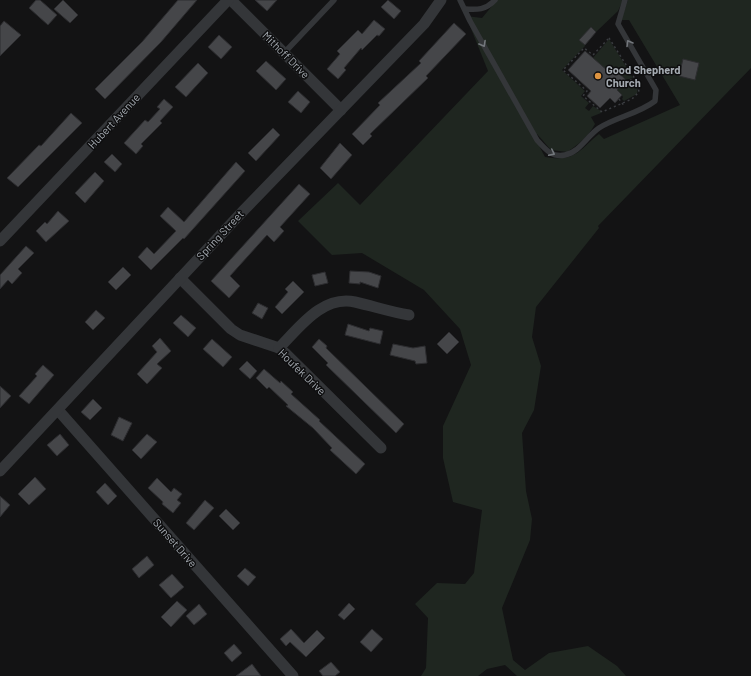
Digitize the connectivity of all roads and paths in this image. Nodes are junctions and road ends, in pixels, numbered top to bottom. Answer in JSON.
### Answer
{"nodes":[{"id":1,"x":228,"y":0,"type":"edge"},
{"id":2,"x":231,"y":0,"type":"edge"},
{"id":3,"x":334,"y":0,"type":"edge"},
{"id":4,"x":441,"y":0,"type":"edge"},
{"id":5,"x":460,"y":0,"type":"edge"},
{"id":6,"x":495,"y":0,"type":"edge"},
{"id":7,"x":625,"y":0,"type":"edge"},
{"id":8,"x":465,"y":9,"type":"junction"},
{"id":9,"x":284,"y":53,"type":"junction"},
{"id":10,"x":594,"y":55,"type":"junction"},
{"id":11,"x":592,"y":57,"type":"dead end"},
{"id":12,"x":635,"y":79,"type":"junction"},
{"id":13,"x":625,"y":81,"type":"dead end"},
{"id":14,"x":619,"y":99,"type":"dead end"},
{"id":15,"x":623,"y":103,"type":"junction"},
{"id":16,"x":341,"y":110,"type":"junction"},
{"id":17,"x":628,"y":115,"type":"junction"},
{"id":18,"x":0,"y":241,"type":"edge"},
{"id":19,"x":180,"y":278,"type":"junction"},
{"id":20,"x":409,"y":315,"type":"dead end"},
{"id":21,"x":279,"y":348,"type":"junction"},
{"id":22,"x":58,"y":410,"type":"junction"},
{"id":23,"x":381,"y":448,"type":"dead end"},
{"id":24,"x":0,"y":471,"type":"edge"},
{"id":25,"x":293,"y":676,"type":"edge"}],
"edges":[{"from":1,"to":18,"type":"street","name":"Hubert Avenue"},
{"from":2,"to":9,"type":"street","name":"Mithoff Drive"},
{"from":3,"to":9,"type":"lane"},
{"from":4,"to":16,"type":"street","name":"Spring Street"},
{"from":5,"to":8,"type":"lane"},
{"from":6,"to":8,"type":"lane"},
{"from":17,"to":7,"type":"lane","one_way":true},
{"from":8,"to":17,"type":"lane","one_way":true},
{"from":9,"to":16,"type":"street","name":"Mithoff Drive"},
{"from":10,"to":11,"type":"path"},
{"from":10,"to":12,"type":"path"},
{"from":10,"to":15,"type":"path"},
{"from":12,"to":13,"type":"path"},
{"from":12,"to":15,"type":"path"},
{"from":14,"to":15,"type":"path"},
{"from":15,"to":17,"type":"path"},
{"from":16,"to":19,"type":"street","name":"Spring Street"},
{"from":19,"to":21,"type":"street","name":"Houfek Drive"},
{"from":19,"to":22,"type":"street","name":"Spring Street"},
{"from":20,"to":21,"type":"street"},
{"from":21,"to":23,"type":"street","name":"Houfek Drive"},
{"from":22,"to":24,"type":"street","name":"Spring Street"},
{"from":22,"to":25,"type":"street","name":"Sunset Drive"}]}
